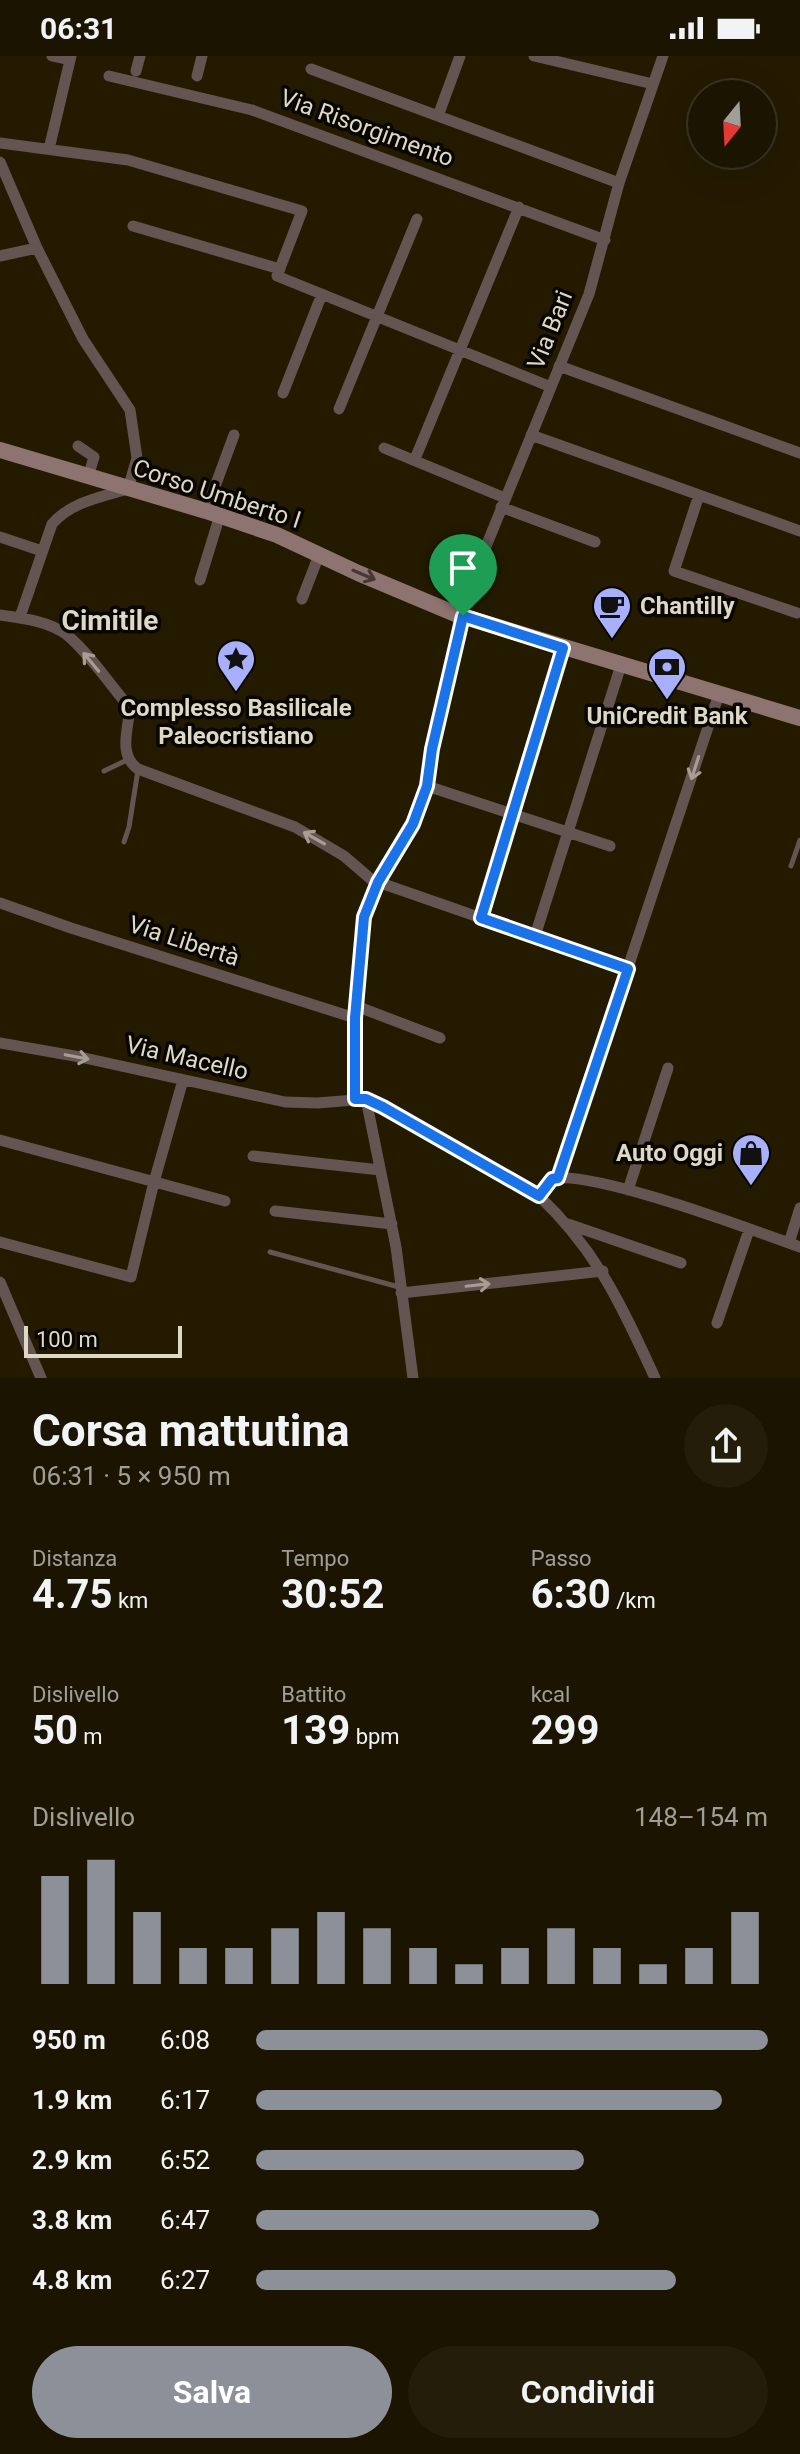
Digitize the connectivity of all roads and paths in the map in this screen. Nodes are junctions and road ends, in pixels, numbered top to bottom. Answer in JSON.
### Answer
{"nodes":[{"id":1,"x":52,"y":56,"type":"edge"},
{"id":2,"x":140,"y":56,"type":"edge"},
{"id":3,"x":202,"y":56,"type":"edge"},
{"id":4,"x":460,"y":56,"type":"edge"},
{"id":5,"x":534,"y":56,"type":"edge"},
{"id":6,"x":663,"y":56,"type":"edge"},
{"id":7,"x":70,"y":58,"type":"edge"},
{"id":8,"x":311,"y":69,"type":"dead end"},
{"id":9,"x":136,"y":71,"type":"dead end"},
{"id":10,"x":109,"y":76,"type":"dead end"},
{"id":11,"x":197,"y":76,"type":"dead end"},
{"id":12,"x":653,"y":84,"type":"junction"},
{"id":13,"x":438,"y":116,"type":"junction"},
{"id":14,"x":0,"y":143,"type":"edge"},
{"id":15,"x":49,"y":149,"type":"junction"},
{"id":16,"x":0,"y":162,"type":"edge"},
{"id":17,"x":619,"y":183,"type":"junction"},
{"id":18,"x":519,"y":207,"type":"junction"},
{"id":19,"x":417,"y":219,"type":"dead end"},
{"id":20,"x":133,"y":226,"type":"dead end"},
{"id":21,"x":605,"y":240,"type":"junction"},
{"id":22,"x":37,"y":248,"type":"junction"},
{"id":23,"x":0,"y":256,"type":"edge"},
{"id":24,"x":279,"y":273,"type":"junction"},
{"id":25,"x":322,"y":294,"type":"junction"},
{"id":26,"x":378,"y":317,"type":"junction"},
{"id":27,"x":460,"y":350,"type":"junction"},
{"id":28,"x":559,"y":366,"type":"junction"},
{"id":29,"x":551,"y":387,"type":"junction"},
{"id":30,"x":283,"y":393,"type":"dead end"},
{"id":31,"x":339,"y":409,"type":"dead end"},
{"id":32,"x":234,"y":435,"type":"dead end"},
{"id":33,"x":531,"y":435,"type":"junction"},
{"id":34,"x":78,"y":446,"type":"dead end"},
{"id":35,"x":384,"y":448,"type":"dead end"},
{"id":36,"x":0,"y":450,"type":"edge"},
{"id":37,"x":800,"y":453,"type":"edge"},
{"id":38,"x":415,"y":459,"type":"junction"},
{"id":39,"x":88,"y":477,"type":"junction"},
{"id":40,"x":128,"y":489,"type":"junction"},
{"id":41,"x":699,"y":495,"type":"junction"},
{"id":42,"x":503,"y":502,"type":"junction"},
{"id":43,"x":213,"y":513,"type":"junction"},
{"id":44,"x":800,"y":531,"type":"edge"},
{"id":45,"x":0,"y":537,"type":"edge"},
{"id":46,"x":595,"y":542,"type":"dead end"},
{"id":47,"x":42,"y":551,"type":"junction"},
{"id":48,"x":319,"y":555,"type":"junction"},
{"id":49,"x":200,"y":580,"type":"dead end"},
{"id":50,"x":302,"y":599,"type":"dead end"},
{"id":51,"x":797,"y":613,"type":"dead end"},
{"id":52,"x":0,"y":615,"type":"edge"},
{"id":53,"x":461,"y":616,"type":"junction"},
{"id":54,"x":20,"y":617,"type":"junction"},
{"id":55,"x":563,"y":648,"type":"junction"},
{"id":56,"x":621,"y":665,"type":"junction"},
{"id":57,"x":719,"y":694,"type":"junction"},
{"id":58,"x":800,"y":718,"type":"edge"},
{"id":59,"x":127,"y":760,"type":"junction"},
{"id":60,"x":138,"y":769,"type":"junction"},
{"id":61,"x":104,"y":771,"type":"dead end"},
{"id":62,"x":427,"y":786,"type":"junction"},
{"id":63,"x":512,"y":815,"type":"junction"},
{"id":64,"x":567,"y":833,"type":"junction"},
{"id":65,"x":800,"y":840,"type":"edge"},
{"id":66,"x":124,"y":842,"type":"dead end"},
{"id":67,"x":610,"y":846,"type":"dead end"},
{"id":68,"x":791,"y":866,"type":"dead end"},
{"id":69,"x":378,"y":882,"type":"junction"},
{"id":70,"x":0,"y":903,"type":"edge"},
{"id":71,"x":481,"y":918,"type":"junction"},
{"id":72,"x":535,"y":936,"type":"junction"},
{"id":73,"x":628,"y":969,"type":"junction"},
{"id":74,"x":355,"y":1012,"type":"junction"},
{"id":75,"x":440,"y":1038,"type":"dead end"},
{"id":76,"x":0,"y":1043,"type":"edge"},
{"id":77,"x":668,"y":1068,"type":"dead end"},
{"id":78,"x":183,"y":1080,"type":"junction"},
{"id":79,"x":360,"y":1099,"type":"junction"},
{"id":80,"x":0,"y":1140,"type":"edge"},
{"id":81,"x":253,"y":1156,"type":"dead end"},
{"id":82,"x":380,"y":1170,"type":"junction"},
{"id":83,"x":558,"y":1178,"type":"junction"},
{"id":84,"x":154,"y":1182,"type":"junction"},
{"id":85,"x":628,"y":1190,"type":"junction"},
{"id":86,"x":539,"y":1196,"type":"junction"},
{"id":87,"x":225,"y":1201,"type":"dead end"},
{"id":88,"x":800,"y":1208,"type":"edge"},
{"id":89,"x":275,"y":1211,"type":"dead end"},
{"id":90,"x":392,"y":1224,"type":"junction"},
{"id":91,"x":568,"y":1224,"type":"junction"},
{"id":92,"x":749,"y":1230,"type":"junction"},
{"id":93,"x":0,"y":1242,"type":"edge"},
{"id":94,"x":794,"y":1245,"type":"edge"},
{"id":95,"x":270,"y":1252,"type":"dead end"},
{"id":96,"x":681,"y":1263,"type":"dead end"},
{"id":97,"x":603,"y":1271,"type":"junction"},
{"id":98,"x":0,"y":1282,"type":"edge"},
{"id":99,"x":401,"y":1290,"type":"junction"},
{"id":100,"x":717,"y":1323,"type":"dead end"},
{"id":101,"x":41,"y":1378,"type":"edge"},
{"id":102,"x":413,"y":1378,"type":"edge"},
{"id":103,"x":655,"y":1378,"type":"edge"}],
"edges":[{"from":1,"to":7,"type":"street"},
{"from":2,"to":9,"type":"street"},
{"from":3,"to":11,"type":"street"},
{"from":4,"to":13,"type":"street"},
{"from":5,"to":12,"type":"street"},
{"from":6,"to":12,"type":"street","name":"Via Bari"},
{"from":7,"to":15,"type":"street"},
{"from":8,"to":13,"type":"street"},
{"from":10,"to":18,"type":"street","name":"Via Risorgimento"},
{"from":12,"to":17,"type":"street","name":"Via Bari"},
{"from":13,"to":17,"type":"street"},
{"from":14,"to":15,"type":"street"},
{"from":15,"to":24,"type":"street"},
{"from":16,"to":22,"type":"street"},
{"from":17,"to":21,"type":"street","name":"Via Bari"},
{"from":18,"to":21,"type":"street","name":"Via Risorgimento"},
{"from":18,"to":27,"type":"street"},
{"from":19,"to":26,"type":"street"},
{"from":20,"to":24,"type":"street"},
{"from":21,"to":28,"type":"street","name":"Via Bari"},
{"from":22,"to":23,"type":"street"},
{"from":22,"to":40,"type":"street"},
{"from":24,"to":25,"type":"street"},
{"from":25,"to":26,"type":"street"},
{"from":25,"to":30,"type":"street"},
{"from":26,"to":27,"type":"street"},
{"from":26,"to":31,"type":"street"},
{"from":27,"to":29,"type":"street"},
{"from":27,"to":38,"type":"street"},
{"from":28,"to":29,"type":"street","name":"Via Bari"},
{"from":28,"to":37,"type":"street"},
{"from":29,"to":33,"type":"street","name":"Via Bari"},
{"from":32,"to":43,"type":"street"},
{"from":33,"to":41,"type":"street"},
{"from":33,"to":42,"type":"street","name":"Via Bari"},
{"from":34,"to":39,"type":"street"},
{"from":35,"to":38,"type":"street"},
{"from":36,"to":39,"type":"main road","name":"Corso Umberto I"},
{"from":38,"to":42,"type":"street"},
{"from":39,"to":40,"type":"main road","name":"Corso Umberto I"},
{"from":40,"to":43,"type":"main road","name":"Corso Umberto I"},
{"from":40,"to":47,"type":"street"},
{"from":41,"to":44,"type":"street"},
{"from":41,"to":51,"type":"street"},
{"from":42,"to":46,"type":"street"},
{"from":42,"to":53,"type":"street","name":"Via Bari"},
{"from":43,"to":48,"type":"main road","name":"Corso Umberto I"},
{"from":43,"to":49,"type":"street"},
{"from":45,"to":47,"type":"street"},
{"from":47,"to":54,"type":"street"},
{"from":48,"to":50,"type":"street"},
{"from":48,"to":53,"type":"main road","name":"Corso Umberto I","one_way":true},
{"from":52,"to":54,"type":"street"},
{"from":53,"to":55,"type":"main road","name":"Corso Umberto I"},
{"from":53,"to":62,"type":"street","name":"Via Bari"},
{"from":59,"to":54,"type":"street","one_way":true},
{"from":55,"to":56,"type":"main road","name":"Corso Umberto I"},
{"from":55,"to":63,"type":"street"},
{"from":56,"to":57,"type":"main road","name":"Corso Umberto I"},
{"from":56,"to":64,"type":"street"},
{"from":57,"to":58,"type":"main road","name":"Corso Umberto I"},
{"from":57,"to":73,"type":"street","one_way":true},
{"from":59,"to":60,"type":"street"},
{"from":59,"to":61,"type":"lane"},
{"from":60,"to":66,"type":"lane"},
{"from":69,"to":60,"type":"street","one_way":true},
{"from":62,"to":63,"type":"street"},
{"from":62,"to":69,"type":"street","name":"Via Bari"},
{"from":63,"to":64,"type":"street"},
{"from":63,"to":71,"type":"street"},
{"from":64,"to":67,"type":"street"},
{"from":64,"to":72,"type":"street"},
{"from":65,"to":68,"type":"lane"},
{"from":69,"to":71,"type":"street"},
{"from":69,"to":74,"type":"street","name":"Via Bari"},
{"from":70,"to":74,"type":"street","name":"Via Libertà"},
{"from":71,"to":72,"type":"street"},
{"from":72,"to":73,"type":"street"},
{"from":73,"to":83,"type":"street"},
{"from":74,"to":75,"type":"street","name":"Via Libertà"},
{"from":74,"to":79,"type":"street","name":"Via Bari"},
{"from":76,"to":78,"type":"street","name":"Via Macello","one_way":true},
{"from":77,"to":85,"type":"street"},
{"from":78,"to":79,"type":"street","name":"Via Macello"},
{"from":78,"to":84,"type":"street"},
{"from":79,"to":82,"type":"street","name":"Via Bari"},
{"from":79,"to":86,"type":"street"},
{"from":80,"to":84,"type":"street"},
{"from":81,"to":82,"type":"street"},
{"from":82,"to":90,"type":"street","name":"Via Bari"},
{"from":83,"to":85,"type":"street"},
{"from":83,"to":86,"type":"street"},
{"from":84,"to":87,"type":"street"},
{"from":84,"to":93,"type":"street"},
{"from":85,"to":92,"type":"street"},
{"from":86,"to":91,"type":"street"},
{"from":88,"to":94,"type":"street"},
{"from":89,"to":90,"type":"street"},
{"from":90,"to":99,"type":"street","name":"Via Bari"},
{"from":91,"to":96,"type":"street"},
{"from":91,"to":97,"type":"street"},
{"from":92,"to":94,"type":"street"},
{"from":92,"to":100,"type":"street"},
{"from":95,"to":99,"type":"lane"},
{"from":99,"to":97,"type":"street","one_way":true},
{"from":97,"to":103,"type":"street"},
{"from":98,"to":101,"type":"street"},
{"from":99,"to":102,"type":"street","name":"Via Bari"}]}
